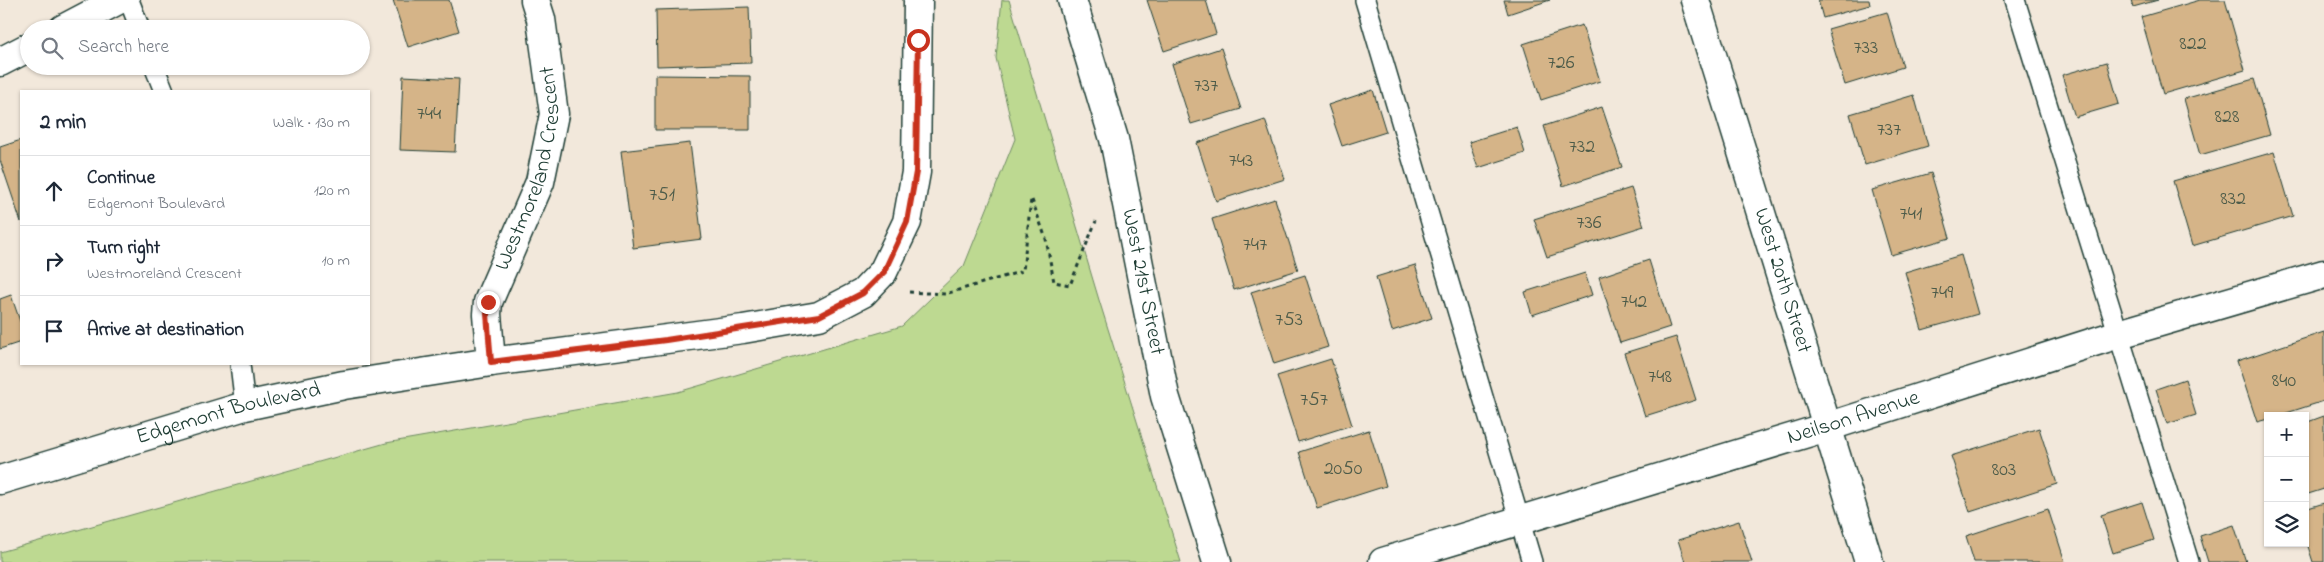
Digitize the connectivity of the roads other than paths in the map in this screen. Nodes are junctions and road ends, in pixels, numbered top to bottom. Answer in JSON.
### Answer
{"nodes":[{"id":1,"x":118,"y":0,"type":"edge"},
{"id":2,"x":129,"y":0,"type":"edge"},
{"id":3,"x":535,"y":0,"type":"edge"},
{"id":4,"x":918,"y":0,"type":"edge"},
{"id":5,"x":1072,"y":0,"type":"edge"},
{"id":6,"x":1365,"y":0,"type":"edge"},
{"id":7,"x":1695,"y":0,"type":"edge"},
{"id":8,"x":2014,"y":0,"type":"edge"},
{"id":9,"x":80,"y":20,"type":"edge"},
{"id":10,"x":137,"y":20,"type":"edge"},
{"id":11,"x":20,"y":52,"type":"edge"},
{"id":12,"x":0,"y":62,"type":"edge"},
{"id":13,"x":158,"y":75,"type":"edge"},
{"id":14,"x":164,"y":90,"type":"edge"},
{"id":15,"x":2324,"y":274,"type":"edge"},
{"id":16,"x":2120,"y":334,"type":"junction"},
{"id":17,"x":491,"y":362,"type":"junction"},
{"id":18,"x":240,"y":365,"type":"edge"},
{"id":19,"x":245,"y":406,"type":"junction"},
{"id":20,"x":1827,"y":426,"type":"junction"},
{"id":21,"x":0,"y":480,"type":"edge"},
{"id":22,"x":1519,"y":520,"type":"junction"},
{"id":23,"x":1218,"y":562,"type":"edge"},
{"id":24,"x":1383,"y":562,"type":"edge"},
{"id":25,"x":1532,"y":562,"type":"edge"},
{"id":26,"x":1869,"y":562,"type":"edge"},
{"id":27,"x":2189,"y":562,"type":"edge"}],
"edges":[{"from":1,"to":9,"type":"street"},
{"from":2,"to":10,"type":"lane"},
{"from":3,"to":17,"type":"street","name":"Westmoreland Crescent"},
{"from":4,"to":17,"type":"street","name":"Edgemont Boulevard"},
{"from":5,"to":23,"type":"street","name":"West 21st Street"},
{"from":6,"to":22,"type":"lane"},
{"from":7,"to":20,"type":"street","name":"West 20th Street"},
{"from":8,"to":16,"type":"lane"},
{"from":11,"to":12,"type":"street"},
{"from":13,"to":14,"type":"lane"},
{"from":15,"to":16,"type":"street","name":"Neilson Avenue"},
{"from":16,"to":20,"type":"street","name":"Neilson Avenue"},
{"from":16,"to":27,"type":"lane"},
{"from":17,"to":19,"type":"street","name":"Edgemont Boulevard"},
{"from":18,"to":19,"type":"lane"},
{"from":19,"to":21,"type":"street","name":"Edgemont Boulevard"},
{"from":20,"to":22,"type":"street","name":"Neilson Avenue"},
{"from":20,"to":26,"type":"street","name":"West 20th Street"},
{"from":22,"to":24,"type":"street","name":"Neilson Avenue"},
{"from":22,"to":25,"type":"lane"}]}
